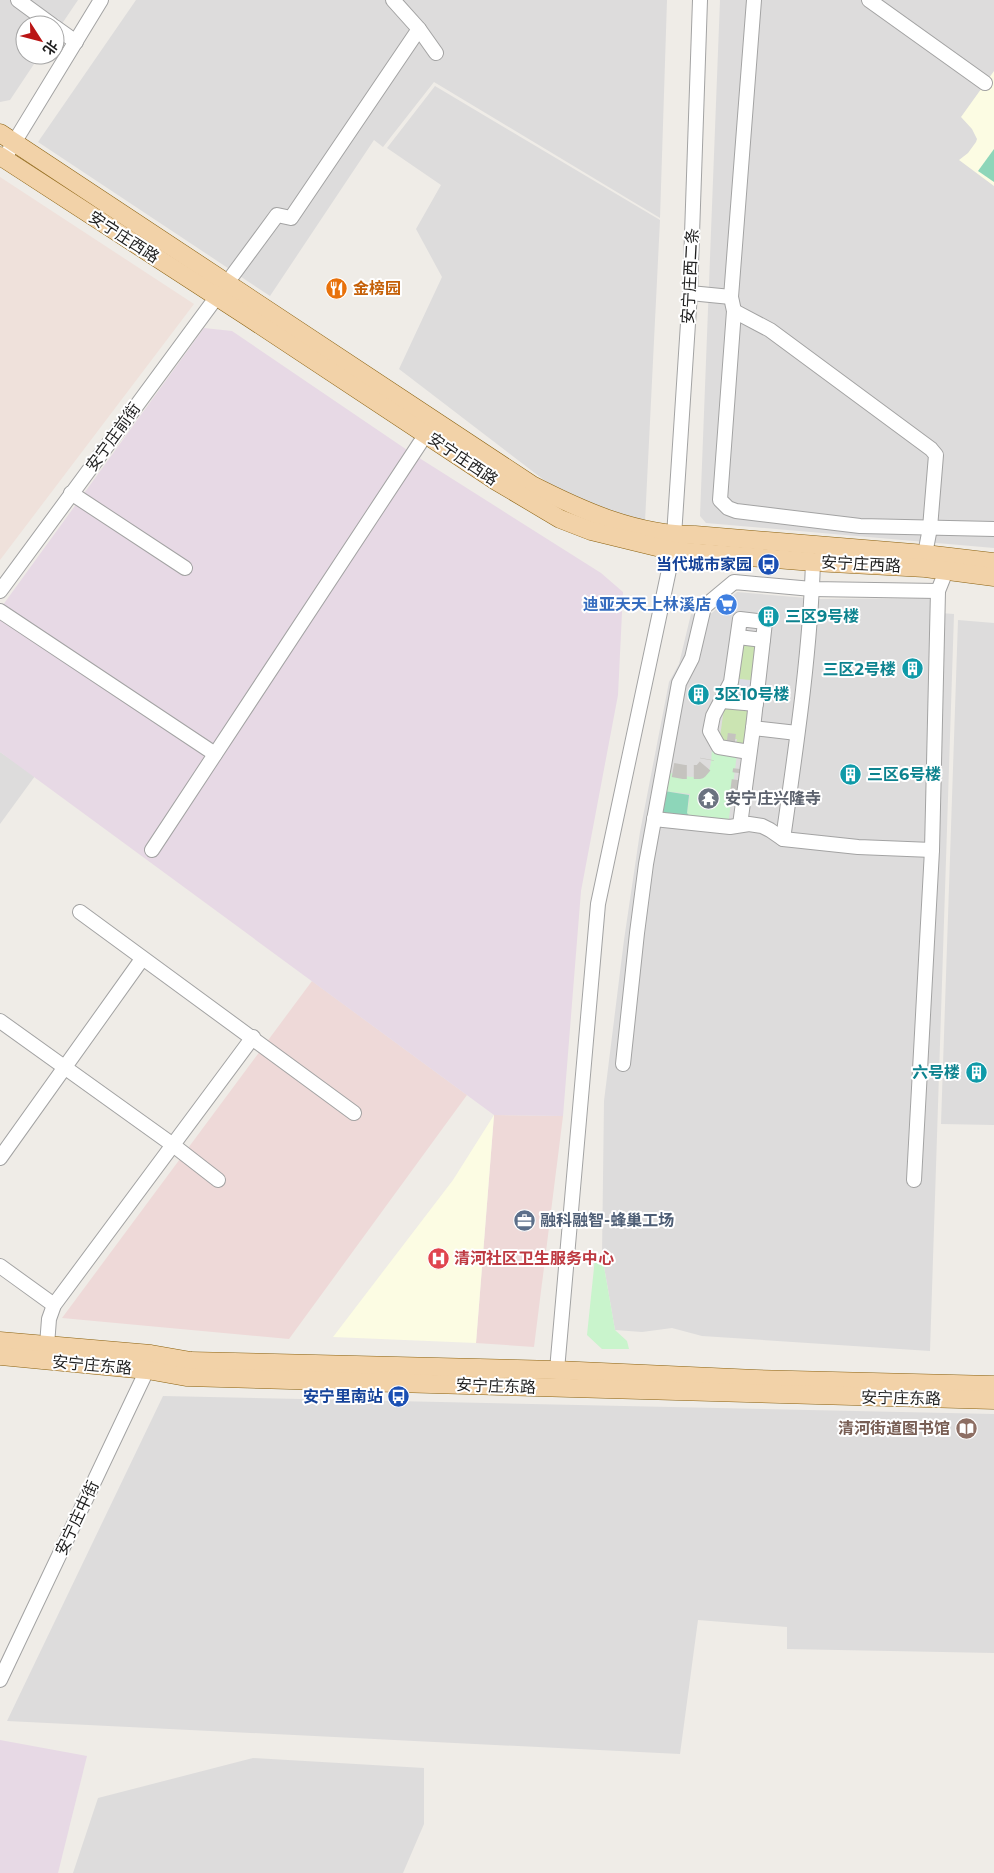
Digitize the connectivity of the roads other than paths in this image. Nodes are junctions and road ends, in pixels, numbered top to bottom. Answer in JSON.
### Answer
{"nodes":[{"id":1,"x":18,"y":0,"type":"edge"},
{"id":2,"x":101,"y":0,"type":"edge"},
{"id":3,"x":393,"y":0,"type":"edge"},
{"id":4,"x":700,"y":0,"type":"edge"},
{"id":5,"x":754,"y":0,"type":"edge"},
{"id":6,"x":869,"y":0,"type":"edge"},
{"id":7,"x":39,"y":15,"type":"edge"},
{"id":8,"x":419,"y":29,"type":"junction"},
{"id":9,"x":65,"y":34,"type":"edge"},
{"id":10,"x":76,"y":42,"type":"junction"},
{"id":11,"x":436,"y":53,"type":"dead end"},
{"id":12,"x":985,"y":83,"type":"dead end"},
{"id":13,"x":0,"y":133,"type":"edge"},
{"id":14,"x":15,"y":142,"type":"junction"},
{"id":15,"x":2,"y":157,"type":"edge"},
{"id":16,"x":226,"y":283,"type":"junction"},
{"id":17,"x":690,"y":293,"type":"junction"},
{"id":18,"x":216,"y":298,"type":"junction"},
{"id":19,"x":733,"y":304,"type":"junction"},
{"id":20,"x":426,"y":434,"type":"junction"},
{"id":21,"x":71,"y":493,"type":"junction"},
{"id":22,"x":930,"y":528,"type":"junction"},
{"id":23,"x":994,"y":529,"type":"edge"},
{"id":24,"x":674,"y":543,"type":"junction"},
{"id":25,"x":925,"y":561,"type":"junction"},
{"id":26,"x":813,"y":562,"type":"junction"},
{"id":27,"x":994,"y":562,"type":"edge"},
{"id":28,"x":185,"y":568,"type":"dead end"},
{"id":29,"x":946,"y":571,"type":"junction"},
{"id":30,"x":994,"y":577,"type":"edge"},
{"id":31,"x":812,"y":589,"type":"junction"},
{"id":32,"x":0,"y":591,"type":"edge"},
{"id":33,"x":938,"y":591,"type":"junction"},
{"id":34,"x":0,"y":612,"type":"edge"},
{"id":35,"x":722,"y":701,"type":"junction"},
{"id":36,"x":756,"y":704,"type":"junction"},
{"id":37,"x":753,"y":728,"type":"junction"},
{"id":38,"x":797,"y":733,"type":"junction"},
{"id":39,"x":749,"y":752,"type":"junction"},
{"id":40,"x":215,"y":754,"type":"junction"},
{"id":41,"x":737,"y":794,"type":"tunnel mouth"},
{"id":42,"x":654,"y":819,"type":"junction"},
{"id":43,"x":736,"y":826,"type":"junction"},
{"id":44,"x":783,"y":839,"type":"junction"},
{"id":45,"x":152,"y":850,"type":"dead end"},
{"id":46,"x":932,"y":850,"type":"junction"},
{"id":47,"x":80,"y":912,"type":"dead end"},
{"id":48,"x":142,"y":959,"type":"junction"},
{"id":49,"x":0,"y":1021,"type":"edge"},
{"id":50,"x":253,"y":1037,"type":"junction"},
{"id":51,"x":623,"y":1064,"type":"dead end"},
{"id":52,"x":65,"y":1067,"type":"junction"},
{"id":53,"x":354,"y":1113,"type":"dead end"},
{"id":54,"x":172,"y":1145,"type":"junction"},
{"id":55,"x":0,"y":1158,"type":"edge"},
{"id":56,"x":218,"y":1180,"type":"dead end"},
{"id":57,"x":914,"y":1180,"type":"dead end"},
{"id":58,"x":0,"y":1266,"type":"edge"},
{"id":59,"x":54,"y":1305,"type":"junction"},
{"id":60,"x":0,"y":1341,"type":"edge"},
{"id":61,"x":47,"y":1345,"type":"junction"},
{"id":62,"x":0,"y":1356,"type":"edge"},
{"id":63,"x":149,"y":1362,"type":"junction"},
{"id":64,"x":557,"y":1370,"type":"junction"},
{"id":65,"x":994,"y":1385,"type":"edge"},
{"id":66,"x":994,"y":1400,"type":"edge"},
{"id":67,"x":0,"y":1680,"type":"edge"}],
"edges":[{"from":1,"to":7,"type":"street"},
{"from":2,"to":10,"type":"street"},
{"from":3,"to":8,"type":"street"},
{"from":4,"to":17,"type":"street","name":"安宁庄西二条"},
{"from":5,"to":19,"type":"street"},
{"from":6,"to":12,"type":"street"},
{"from":8,"to":11,"type":"street"},
{"from":8,"to":16,"type":"street","name":"安宁庄前街"},
{"from":9,"to":10,"type":"street"},
{"from":10,"to":14,"type":"street"},
{"from":13,"to":14,"type":"main road","name":"安宁庄西路"},
{"from":14,"to":15,"type":"street"},
{"from":14,"to":16,"type":"main road","name":"安宁庄西路"},
{"from":15,"to":18,"type":"main road","name":"安宁庄西路"},
{"from":16,"to":18,"type":"street","name":"安宁庄前街"},
{"from":16,"to":24,"type":"main road","name":"安宁庄西路"},
{"from":17,"to":19,"type":"street"},
{"from":17,"to":24,"type":"street","name":"安宁庄西二条"},
{"from":18,"to":20,"type":"main road","name":"安宁庄西路"},
{"from":18,"to":21,"type":"street","name":"安宁庄前街"},
{"from":19,"to":22,"type":"street"},
{"from":19,"to":22,"type":"street"},
{"from":20,"to":24,"type":"main road","name":"安宁庄西路"},
{"from":20,"to":40,"type":"street"},
{"from":21,"to":28,"type":"street"},
{"from":21,"to":32,"type":"street","name":"安宁庄前街"},
{"from":22,"to":23,"type":"street"},
{"from":22,"to":25,"type":"street"},
{"from":24,"to":25,"type":"main road"},
{"from":24,"to":26,"type":"main road","name":"安宁庄西路"},
{"from":24,"to":64,"type":"street","name":"安宁庄西二条"},
{"from":25,"to":26,"type":"main road","name":"安宁庄西路"},
{"from":25,"to":27,"type":"main road"},
{"from":25,"to":29,"type":"main road","name":"安宁庄西路"},
{"from":26,"to":31,"type":"street"},
{"from":29,"to":30,"type":"main road","name":"安宁庄西路"},
{"from":29,"to":33,"type":"street"},
{"from":31,"to":33,"type":"street"},
{"from":31,"to":38,"type":"street"},
{"from":31,"to":42,"type":"street"},
{"from":33,"to":46,"type":"street"},
{"from":34,"to":40,"type":"street"},
{"from":35,"to":36,"type":"street"},
{"from":35,"to":36,"type":"street"},
{"from":35,"to":39,"type":"street"},
{"from":36,"to":37,"type":"street"},
{"from":37,"to":38,"type":"street"},
{"from":37,"to":39,"type":"street"},
{"from":38,"to":44,"type":"street"},
{"from":39,"to":43,"type":"street"},
{"from":40,"to":45,"type":"street"},
{"from":41,"to":43,"type":"street"},
{"from":42,"to":43,"type":"street"},
{"from":42,"to":51,"type":"street"},
{"from":43,"to":44,"type":"street"},
{"from":44,"to":46,"type":"street"},
{"from":46,"to":57,"type":"street"},
{"from":47,"to":48,"type":"street"},
{"from":48,"to":50,"type":"street"},
{"from":48,"to":52,"type":"street"},
{"from":49,"to":52,"type":"street"},
{"from":50,"to":53,"type":"street"},
{"from":50,"to":54,"type":"street"},
{"from":52,"to":54,"type":"street"},
{"from":52,"to":55,"type":"street"},
{"from":54,"to":56,"type":"street"},
{"from":54,"to":59,"type":"street"},
{"from":58,"to":59,"type":"street"},
{"from":59,"to":61,"type":"street"},
{"from":60,"to":61,"type":"main road","name":"安宁庄东路"},
{"from":61,"to":63,"type":"main road","name":"安宁庄东路"},
{"from":62,"to":63,"type":"main road","name":"安宁庄东路"},
{"from":63,"to":64,"type":"main road","name":"安宁庄东路"},
{"from":63,"to":66,"type":"main road","name":"安宁庄东路"},
{"from":63,"to":67,"type":"street","name":"安宁庄中街"},
{"from":64,"to":65,"type":"main road","name":"安宁庄东路"}]}
